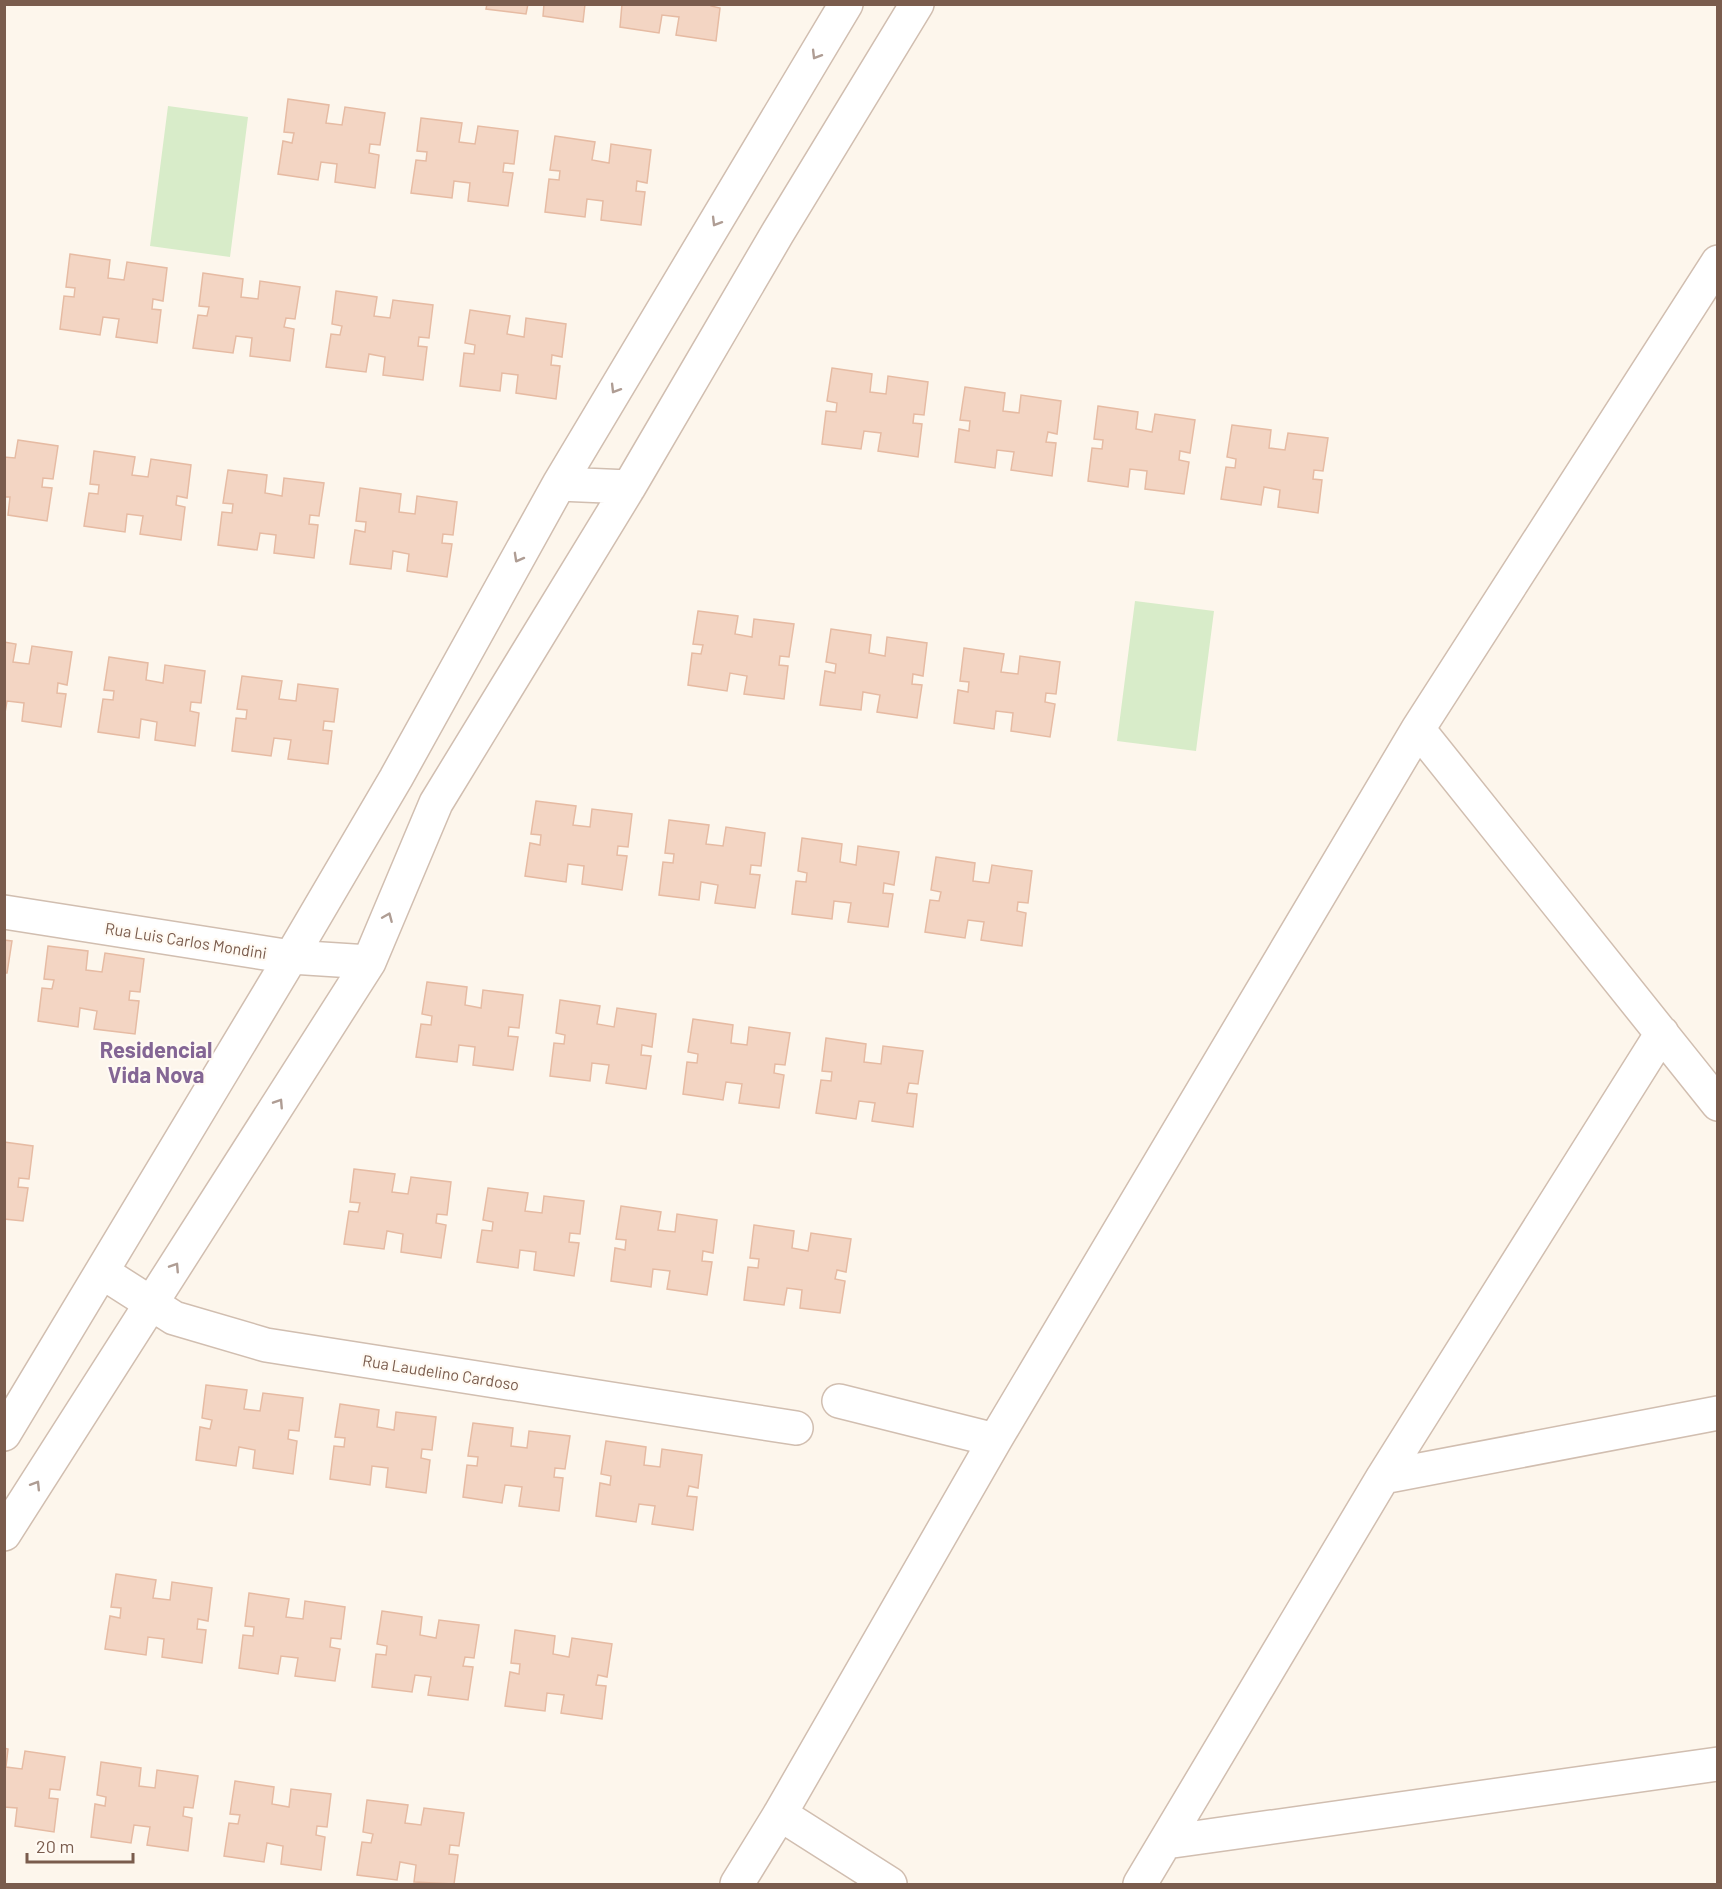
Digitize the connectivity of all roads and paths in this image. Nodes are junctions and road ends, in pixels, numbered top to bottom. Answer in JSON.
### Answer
{"nodes":[{"id":1,"x":846,"y":4,"type":"edge"},
{"id":2,"x":917,"y":4,"type":"edge"},
{"id":3,"x":1718,"y":262,"type":"edge"},
{"id":4,"x":559,"y":484,"type":"junction"},
{"id":5,"x":629,"y":487,"type":"junction"},
{"id":6,"x":1418,"y":729,"type":"junction"},
{"id":7,"x":4,"y":912,"type":"edge"},
{"id":8,"x":291,"y":957,"type":"junction"},
{"id":9,"x":369,"y":962,"type":"junction"},
{"id":10,"x":1662,"y":1033,"type":"junction"},
{"id":11,"x":1718,"y":1104,"type":"edge"},
{"id":12,"x":102,"y":1272,"type":"junction"},
{"id":13,"x":151,"y":1304,"type":"junction"},
{"id":14,"x":839,"y":1401,"type":"dead end"},
{"id":15,"x":1718,"y":1413,"type":"edge"},
{"id":16,"x":796,"y":1428,"type":"dead end"},
{"id":17,"x":4,"y":1434,"type":"edge"},
{"id":18,"x":995,"y":1440,"type":"junction"},
{"id":19,"x":1383,"y":1477,"type":"junction"},
{"id":20,"x":4,"y":1534,"type":"edge"},
{"id":21,"x":1718,"y":1764,"type":"edge"},
{"id":22,"x":780,"y":1814,"type":"junction"},
{"id":23,"x":1166,"y":1842,"type":"junction"},
{"id":24,"x":737,"y":1884,"type":"edge"},
{"id":25,"x":890,"y":1884,"type":"edge"},
{"id":26,"x":1140,"y":1884,"type":"edge"}],
"edges":[{"from":1,"to":4,"type":"street","one_way":true},
{"from":2,"to":5,"type":"street"},
{"from":3,"to":6,"type":"street"},
{"from":4,"to":5,"type":"street"},
{"from":4,"to":8,"type":"street","one_way":true},
{"from":9,"to":5,"type":"street","one_way":true},
{"from":6,"to":10,"type":"street"},
{"from":6,"to":18,"type":"street"},
{"from":7,"to":8,"type":"street","name":"Rua Luis Carlos Mondini"},
{"from":8,"to":9,"type":"street","name":"Rua Luis Carlos Mondini"},
{"from":8,"to":12,"type":"street"},
{"from":13,"to":9,"type":"street","one_way":true},
{"from":10,"to":11,"type":"street"},
{"from":10,"to":19,"type":"street"},
{"from":12,"to":13,"type":"street","name":"Rua Laudelino Cardoso"},
{"from":12,"to":17,"type":"street"},
{"from":13,"to":16,"type":"street","name":"Rua Laudelino Cardoso"},
{"from":20,"to":13,"type":"street","one_way":true},
{"from":14,"to":18,"type":"street"},
{"from":15,"to":19,"type":"street"},
{"from":18,"to":22,"type":"street"},
{"from":19,"to":23,"type":"street"},
{"from":21,"to":23,"type":"street"},
{"from":22,"to":24,"type":"street"},
{"from":22,"to":25,"type":"street"},
{"from":23,"to":26,"type":"street"}]}
